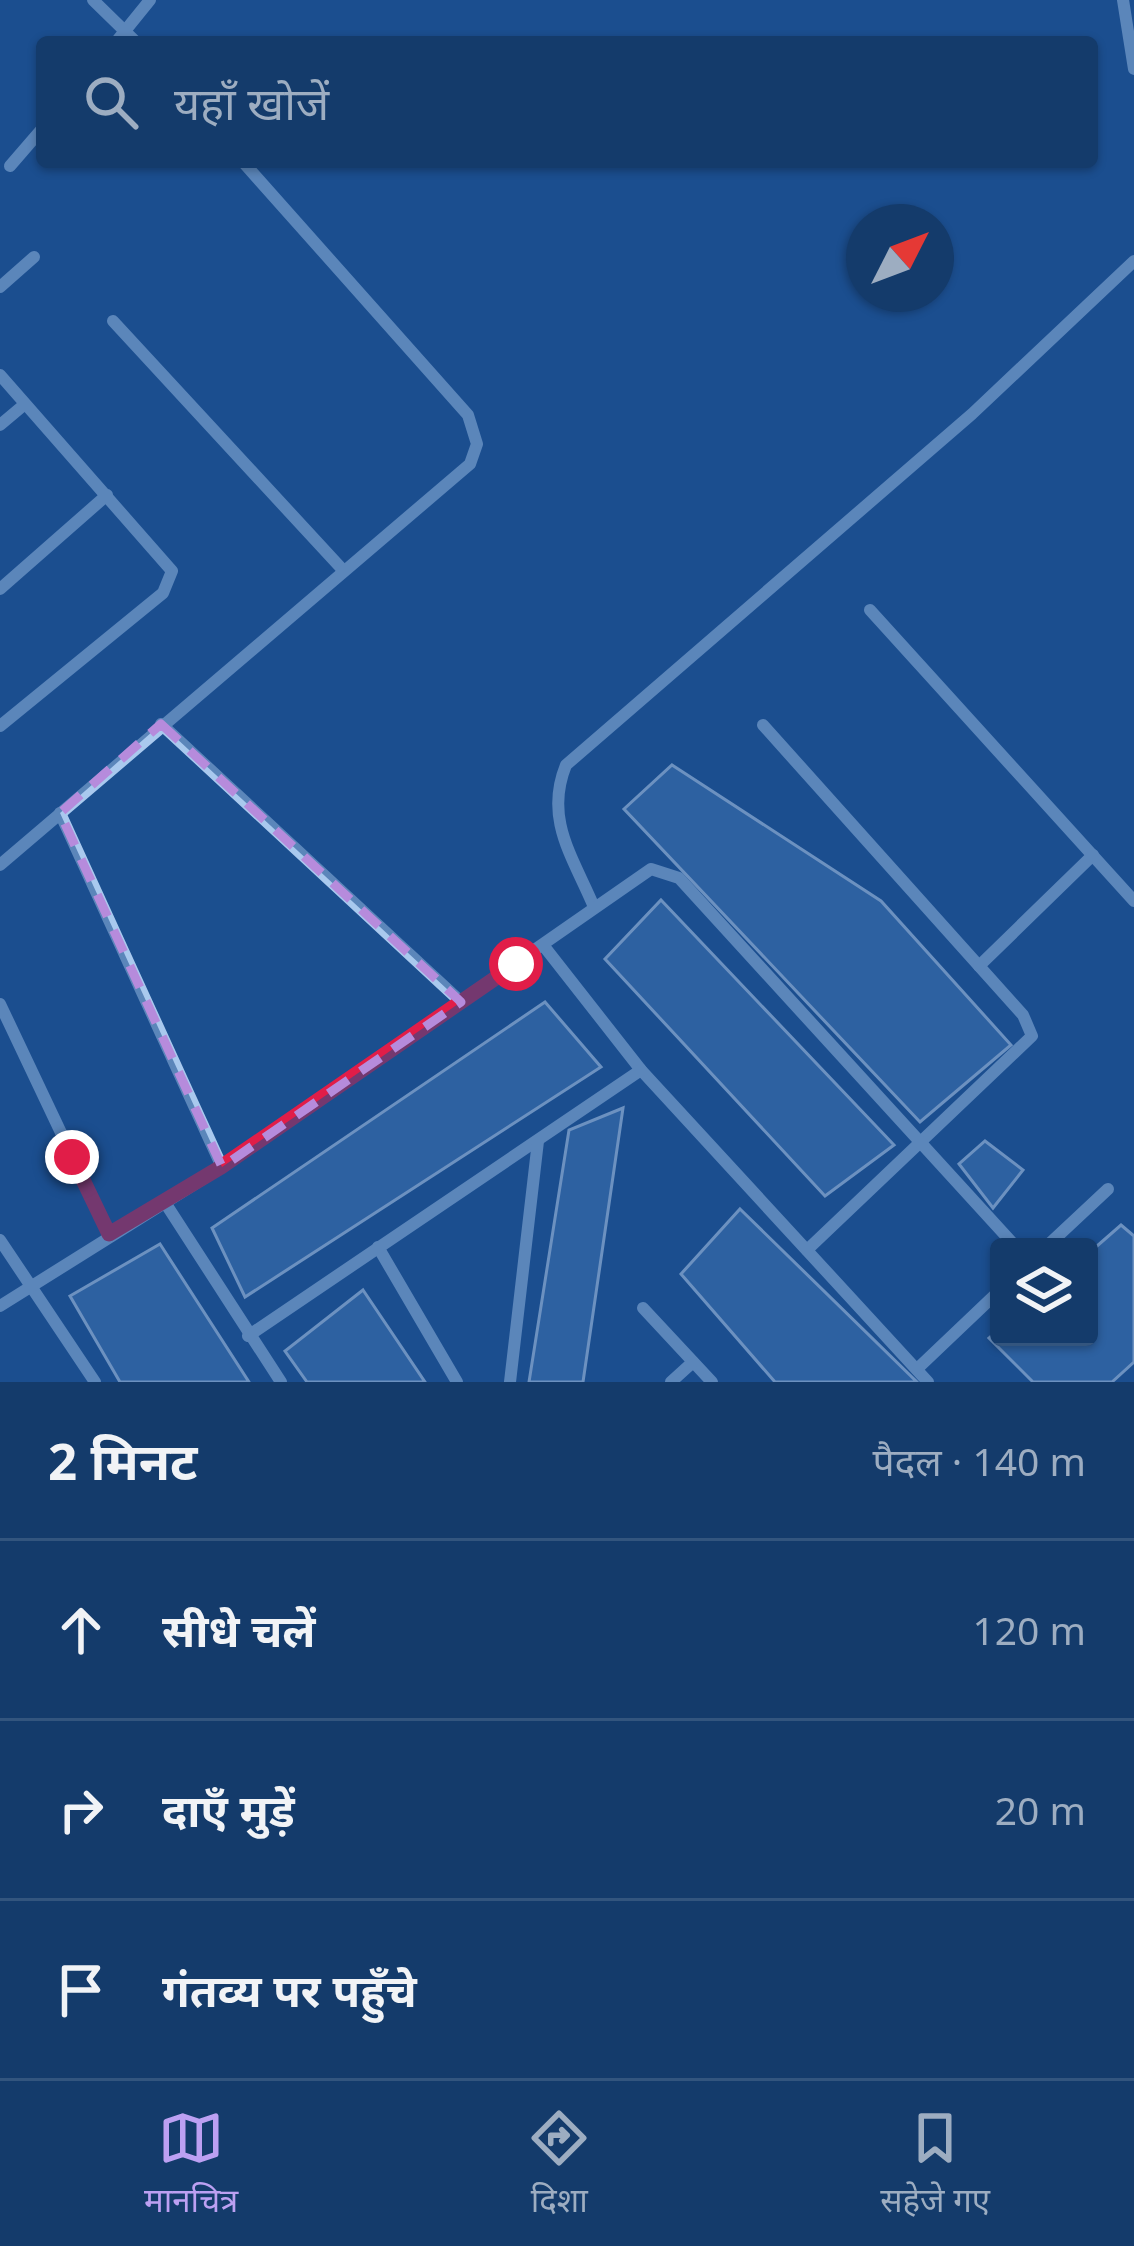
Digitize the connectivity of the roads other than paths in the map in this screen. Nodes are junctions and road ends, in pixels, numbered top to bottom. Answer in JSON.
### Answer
{"nodes":[{"id":1,"x":93,"y":0,"type":"edge"},
{"id":2,"x":150,"y":0,"type":"edge"},
{"id":3,"x":1123,"y":0,"type":"edge"},
{"id":4,"x":124,"y":36,"type":"edge"},
{"id":5,"x":127,"y":36,"type":"edge"},
{"id":6,"x":1134,"y":69,"type":"edge"},
{"id":7,"x":36,"y":136,"type":"edge"},
{"id":8,"x":10,"y":166,"type":"dead end"},
{"id":9,"x":248,"y":168,"type":"edge"},
{"id":10,"x":34,"y":257,"type":"dead end"},
{"id":11,"x":1134,"y":261,"type":"edge"},
{"id":12,"x":0,"y":287,"type":"edge"},
{"id":13,"x":112,"y":321,"type":"dead end"},
{"id":14,"x":0,"y":375,"type":"edge"},
{"id":15,"x":25,"y":404,"type":"junction"},
{"id":16,"x":0,"y":425,"type":"edge"},
{"id":17,"x":107,"y":495,"type":"junction"},
{"id":18,"x":342,"y":568,"type":"junction"},
{"id":19,"x":0,"y":589,"type":"edge"},
{"id":20,"x":870,"y":610,"type":"dead end"},
{"id":21,"x":161,"y":724,"type":"junction"},
{"id":22,"x":0,"y":725,"type":"edge"},
{"id":23,"x":763,"y":725,"type":"dead end"},
{"id":24,"x":60,"y":813,"type":"junction"},
{"id":25,"x":1093,"y":855,"type":"junction"},
{"id":26,"x":0,"y":865,"type":"edge"},
{"id":27,"x":1134,"y":901,"type":"edge"},
{"id":28,"x":594,"y":907,"type":"junction"},
{"id":29,"x":543,"y":945,"type":"junction"},
{"id":30,"x":979,"y":966,"type":"junction"},
{"id":31,"x":461,"y":1002,"type":"junction"},
{"id":32,"x":0,"y":1004,"type":"edge"},
{"id":33,"x":641,"y":1070,"type":"junction"},
{"id":34,"x":538,"y":1141,"type":"junction"},
{"id":35,"x":921,"y":1142,"type":"junction"},
{"id":36,"x":221,"y":1167,"type":"junction"},
{"id":37,"x":1108,"y":1189,"type":"dead end"},
{"id":38,"x":164,"y":1201,"type":"junction"},
{"id":39,"x":109,"y":1234,"type":"junction"},
{"id":40,"x":1008,"y":1238,"type":"edge"},
{"id":41,"x":1056,"y":1238,"type":"edge"},
{"id":42,"x":0,"y":1240,"type":"edge"},
{"id":43,"x":378,"y":1247,"type":"junction"},
{"id":44,"x":807,"y":1250,"type":"junction"},
{"id":45,"x":30,"y":1286,"type":"junction"},
{"id":46,"x":990,"y":1300,"type":"edge"},
{"id":47,"x":0,"y":1306,"type":"edge"},
{"id":48,"x":643,"y":1308,"type":"dead end"},
{"id":49,"x":248,"y":1336,"type":"junction"},
{"id":50,"x":693,"y":1362,"type":"junction"},
{"id":51,"x":917,"y":1369,"type":"junction"},
{"id":52,"x":95,"y":1382,"type":"edge"},
{"id":53,"x":281,"y":1382,"type":"edge"},
{"id":54,"x":457,"y":1382,"type":"edge"},
{"id":55,"x":510,"y":1382,"type":"edge"},
{"id":56,"x":671,"y":1382,"type":"edge"},
{"id":57,"x":712,"y":1382,"type":"edge"},
{"id":58,"x":928,"y":1382,"type":"edge"}],
"edges":[{"from":1,"to":4,"type":"street"},
{"from":2,"to":5,"type":"street"},
{"from":3,"to":6,"type":"street"},
{"from":7,"to":8,"type":"street"},
{"from":9,"to":18,"type":"street"},
{"from":10,"to":12,"type":"street"},
{"from":11,"to":28,"type":"street"},
{"from":13,"to":18,"type":"street"},
{"from":14,"to":15,"type":"street"},
{"from":15,"to":16,"type":"street"},
{"from":15,"to":17,"type":"street"},
{"from":17,"to":19,"type":"street"},
{"from":17,"to":22,"type":"street"},
{"from":18,"to":21,"type":"street"},
{"from":20,"to":25,"type":"street"},
{"from":21,"to":24,"type":"street"},
{"from":21,"to":31,"type":"street"},
{"from":23,"to":30,"type":"street"},
{"from":24,"to":26,"type":"street"},
{"from":24,"to":36,"type":"street"},
{"from":25,"to":27,"type":"street"},
{"from":25,"to":30,"type":"street"},
{"from":28,"to":29,"type":"street"},
{"from":28,"to":35,"type":"street"},
{"from":29,"to":31,"type":"street"},
{"from":29,"to":33,"type":"street"},
{"from":30,"to":35,"type":"street"},
{"from":31,"to":36,"type":"street"},
{"from":32,"to":39,"type":"street"},
{"from":33,"to":34,"type":"street"},
{"from":33,"to":44,"type":"street"},
{"from":34,"to":43,"type":"street"},
{"from":34,"to":55,"type":"street"},
{"from":35,"to":40,"type":"street"},
{"from":35,"to":44,"type":"street"},
{"from":36,"to":38,"type":"street"},
{"from":37,"to":41,"type":"street"},
{"from":38,"to":39,"type":"street"},
{"from":38,"to":49,"type":"street"},
{"from":39,"to":45,"type":"street"},
{"from":42,"to":45,"type":"street"},
{"from":43,"to":49,"type":"street"},
{"from":43,"to":54,"type":"street"},
{"from":44,"to":51,"type":"street"},
{"from":45,"to":47,"type":"street"},
{"from":45,"to":52,"type":"street"},
{"from":46,"to":51,"type":"street"},
{"from":48,"to":50,"type":"street"},
{"from":49,"to":53,"type":"street"},
{"from":50,"to":56,"type":"street"},
{"from":50,"to":57,"type":"street"},
{"from":51,"to":58,"type":"street"}]}
